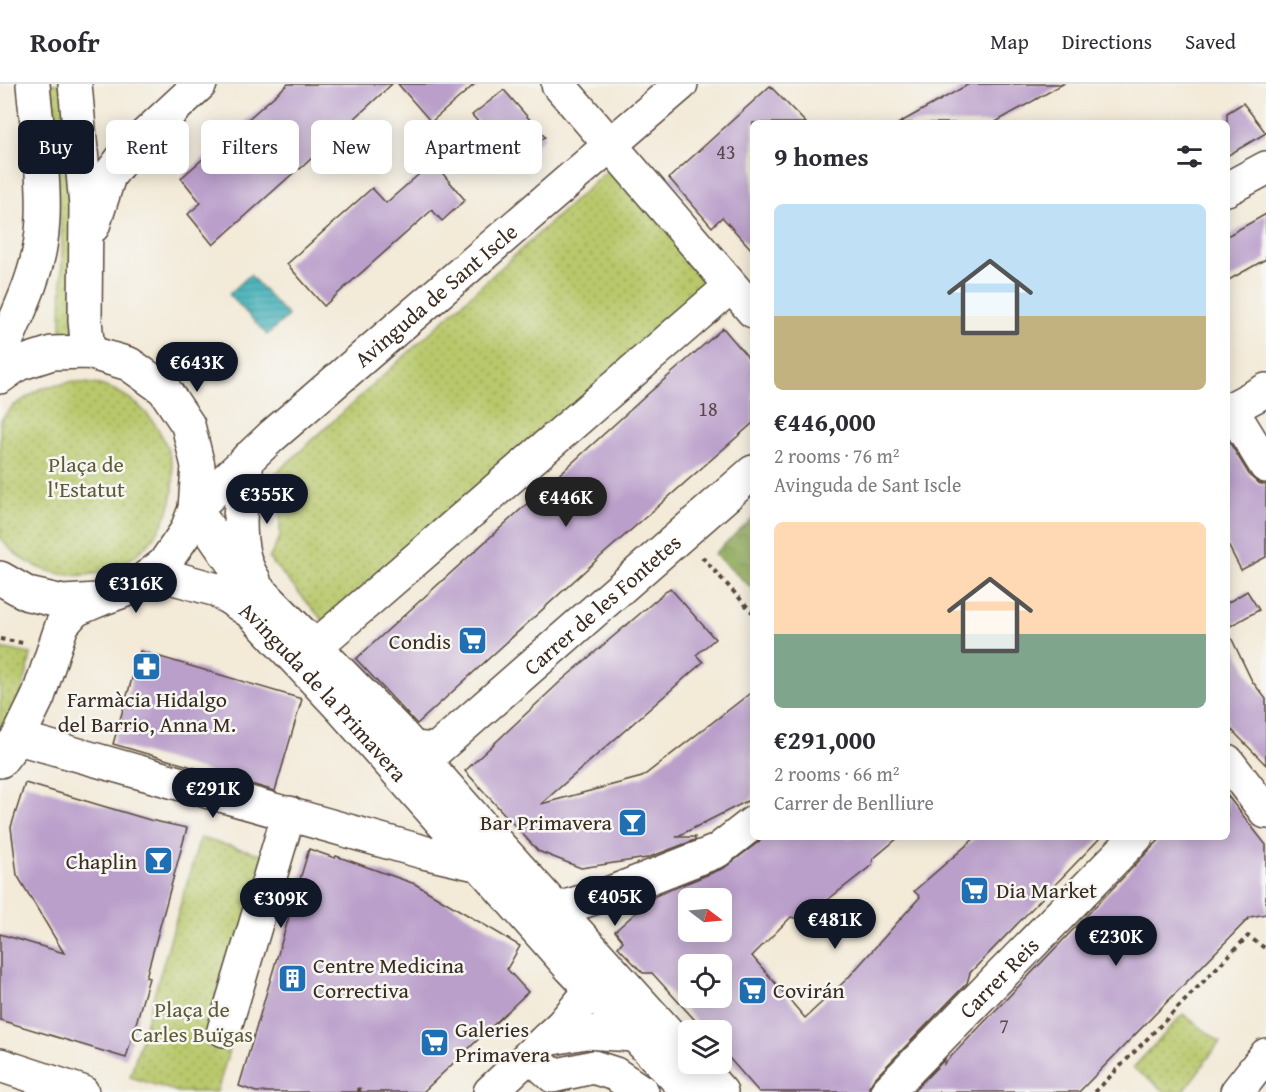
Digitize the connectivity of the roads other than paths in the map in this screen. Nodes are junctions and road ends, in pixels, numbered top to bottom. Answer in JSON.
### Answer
{"nodes":[{"id":1,"x":33,"y":84,"type":"edge"},
{"id":2,"x":75,"y":84,"type":"edge"},
{"id":3,"x":200,"y":84,"type":"edge"},
{"id":4,"x":558,"y":84,"type":"edge"},
{"id":5,"x":681,"y":84,"type":"edge"},
{"id":6,"x":611,"y":146,"type":"junction"},
{"id":7,"x":1266,"y":168,"type":"edge"},
{"id":8,"x":1230,"y":187,"type":"edge"},
{"id":9,"x":85,"y":253,"type":"junction"},
{"id":10,"x":731,"y":286,"type":"junction"},
{"id":11,"x":750,"y":308,"type":"edge"},
{"id":12,"x":88,"y":352,"type":"junction"},
{"id":13,"x":0,"y":356,"type":"edge"},
{"id":14,"x":0,"y":377,"type":"edge"},
{"id":15,"x":1266,"y":390,"type":"edge"},
{"id":16,"x":1230,"y":409,"type":"edge"},
{"id":17,"x":1230,"y":412,"type":"edge"},
{"id":18,"x":248,"y":458,"type":"junction"},
{"id":19,"x":1266,"y":466,"type":"edge"},
{"id":20,"x":750,"y":475,"type":"edge"},
{"id":21,"x":195,"y":509,"type":"junction"},
{"id":22,"x":147,"y":577,"type":"junction"},
{"id":23,"x":0,"y":578,"type":"edge"},
{"id":24,"x":265,"y":596,"type":"junction"},
{"id":25,"x":98,"y":600,"type":"junction"},
{"id":26,"x":324,"y":639,"type":"junction"},
{"id":27,"x":9,"y":749,"type":"edge"},
{"id":28,"x":433,"y":751,"type":"junction"},
{"id":29,"x":1230,"y":765,"type":"edge"},
{"id":30,"x":1266,"y":812,"type":"edge"},
{"id":31,"x":289,"y":813,"type":"junction"},
{"id":32,"x":750,"y":825,"type":"edge"},
{"id":33,"x":1133,"y":840,"type":"edge"},
{"id":34,"x":476,"y":860,"type":"junction"},
{"id":35,"x":502,"y":889,"type":"junction"},
{"id":36,"x":563,"y":920,"type":"junction"},
{"id":37,"x":571,"y":968,"type":"junction"},
{"id":38,"x":596,"y":996,"type":"junction"},
{"id":39,"x":224,"y":1030,"type":"dead end"},
{"id":40,"x":634,"y":1035,"type":"junction"},
{"id":41,"x":556,"y":1038,"type":"junction"},
{"id":42,"x":678,"y":1044,"type":"edge"},
{"id":43,"x":1266,"y":1055,"type":"edge"},
{"id":44,"x":0,"y":1065,"type":"edge"},
{"id":45,"x":705,"y":1074,"type":"edge"},
{"id":46,"x":82,"y":1092,"type":"edge"},
{"id":47,"x":490,"y":1092,"type":"edge"},
{"id":48,"x":642,"y":1092,"type":"edge"},
{"id":49,"x":689,"y":1092,"type":"edge"},
{"id":50,"x":713,"y":1092,"type":"edge"},
{"id":51,"x":721,"y":1092,"type":"edge"},
{"id":52,"x":887,"y":1092,"type":"edge"},
{"id":53,"x":1237,"y":1092,"type":"edge"}],
"edges":[{"from":1,"to":13,"type":"street"},
{"from":2,"to":9,"type":"street"},
{"from":3,"to":9,"type":"street"},
{"from":4,"to":6,"type":"street"},
{"from":5,"to":6,"type":"street","name":"Avinguda de Sant Iscle"},
{"from":6,"to":10,"type":"street"},
{"from":6,"to":18,"type":"street","name":"Avinguda de Sant Iscle"},
{"from":7,"to":8,"type":"street"},
{"from":9,"to":12,"type":"street"},
{"from":10,"to":11,"type":"street"},
{"from":10,"to":26,"type":"street"},
{"from":12,"to":14,"type":"street"},
{"from":12,"to":21,"type":"street"},
{"from":15,"to":16,"type":"street"},
{"from":17,"to":19,"type":"street"},
{"from":18,"to":21,"type":"street","name":"Avinguda de Sant Iscle"},
{"from":18,"to":24,"type":"street","name":"Avinguda de la Primavera"},
{"from":20,"to":28,"type":"street","name":"Carrer de les Fontetes"},
{"from":21,"to":22,"type":"street"},
{"from":21,"to":24,"type":"street","name":"Avinguda de la Primavera"},
{"from":22,"to":25,"type":"street"},
{"from":22,"to":34,"type":"street","name":"Avinguda de la Primavera"},
{"from":23,"to":25,"type":"street"},
{"from":24,"to":26,"type":"street","name":"Avinguda de la Primavera"},
{"from":25,"to":27,"type":"street"},
{"from":26,"to":28,"type":"street","name":"Avinguda de la Primavera"},
{"from":27,"to":31,"type":"street"},
{"from":28,"to":34,"type":"street","name":"Avinguda de la Primavera"},
{"from":28,"to":36,"type":"street","name":"Avinguda de la Primavera"},
{"from":29,"to":30,"type":"street"},
{"from":31,"to":34,"type":"street"},
{"from":31,"to":39,"type":"street"},
{"from":32,"to":36,"type":"street"},
{"from":33,"to":52,"type":"street","name":"Carrer Reis"},
{"from":34,"to":35,"type":"street","name":"Avinguda de la Primavera"},
{"from":35,"to":36,"type":"street","name":"Avinguda de la Primavera"},
{"from":35,"to":37,"type":"street","name":"Avinguda de la Primavera"},
{"from":36,"to":38,"type":"street"},
{"from":36,"to":42,"type":"street","name":"Avinguda de la Primavera"},
{"from":37,"to":38,"type":"street","name":"Avinguda de la Primavera"},
{"from":37,"to":41,"type":"street"},
{"from":38,"to":40,"type":"street","name":"Avinguda de la Primavera"},
{"from":38,"to":41,"type":"street"},
{"from":38,"to":50,"type":"street"},
{"from":40,"to":41,"type":"street"},
{"from":40,"to":49,"type":"street","name":"Avinguda de la Primavera"},
{"from":41,"to":47,"type":"street"},
{"from":41,"to":48,"type":"street"},
{"from":43,"to":53,"type":"street"},
{"from":44,"to":46,"type":"street"},
{"from":45,"to":51,"type":"street"}]}
